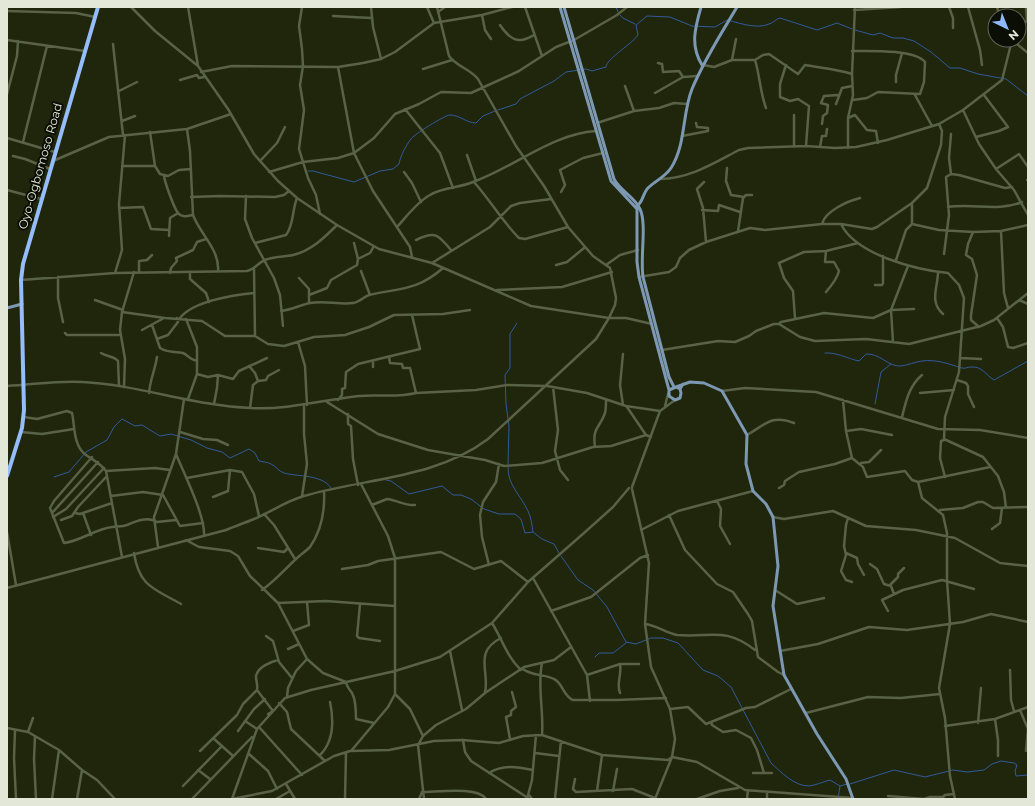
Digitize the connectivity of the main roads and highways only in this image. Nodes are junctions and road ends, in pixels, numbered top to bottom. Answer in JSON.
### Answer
{"nodes":[{"id":1,"x":96,"y":7,"type":"edge"},
{"id":2,"x":560,"y":7,"type":"edge"},
{"id":3,"x":564,"y":7,"type":"edge"},
{"id":4,"x":701,"y":7,"type":"edge"},
{"id":5,"x":737,"y":7,"type":"edge"},
{"id":6,"x":579,"y":64,"type":"junction"},
{"id":7,"x":702,"y":65,"type":"junction"},
{"id":8,"x":583,"y":76,"type":"junction"},
{"id":9,"x":602,"y":144,"type":"junction"},
{"id":10,"x":637,"y":206,"type":"junction"},
{"id":11,"x":641,"y":277,"type":"junction"},
{"id":12,"x":22,"y":304,"type":"junction"},
{"id":13,"x":7,"y":308,"type":"edge"},
{"id":14,"x":656,"y":332,"type":"junction"},
{"id":15,"x":661,"y":350,"type":"junction"},
{"id":16,"x":683,"y":384,"type":"junction"},
{"id":17,"x":675,"y":386,"type":"junction"},
{"id":18,"x":680,"y":389,"type":"junction"},
{"id":19,"x":669,"y":392,"type":"junction"},
{"id":20,"x":7,"y":474,"type":"edge"},
{"id":21,"x":853,"y":799,"type":"edge"}],
"edges":[{"from":1,"to":12,"type":"highway","name":"Oyo-Ogbomoso Road"},
{"from":2,"to":6,"type":"main road"},
{"from":3,"to":6,"type":"main road"},
{"from":4,"to":7,"type":"main road"},
{"from":5,"to":7,"type":"main road"},
{"from":6,"to":8,"type":"main road"},
{"from":7,"to":10,"type":"main road"},
{"from":8,"to":9,"type":"main road"},
{"from":8,"to":9,"type":"main road"},
{"from":9,"to":10,"type":"main road"},
{"from":9,"to":10,"type":"main road"},
{"from":10,"to":11,"type":"main road"},
{"from":10,"to":11,"type":"main road"},
{"from":11,"to":14,"type":"main road"},
{"from":11,"to":14,"type":"main road"},
{"from":12,"to":13,"type":"main road"},
{"from":12,"to":20,"type":"highway","name":"Oyo-Ogbomoso Road"},
{"from":14,"to":15,"type":"main road"},
{"from":15,"to":17,"type":"main road"},
{"from":15,"to":19,"type":"main road"},
{"from":16,"to":17,"type":"main road"},
{"from":16,"to":18,"type":"main road"},
{"from":16,"to":21,"type":"main road"},
{"from":17,"to":18,"type":"main road"},
{"from":17,"to":19,"type":"main road"},
{"from":18,"to":19,"type":"main road"}]}
